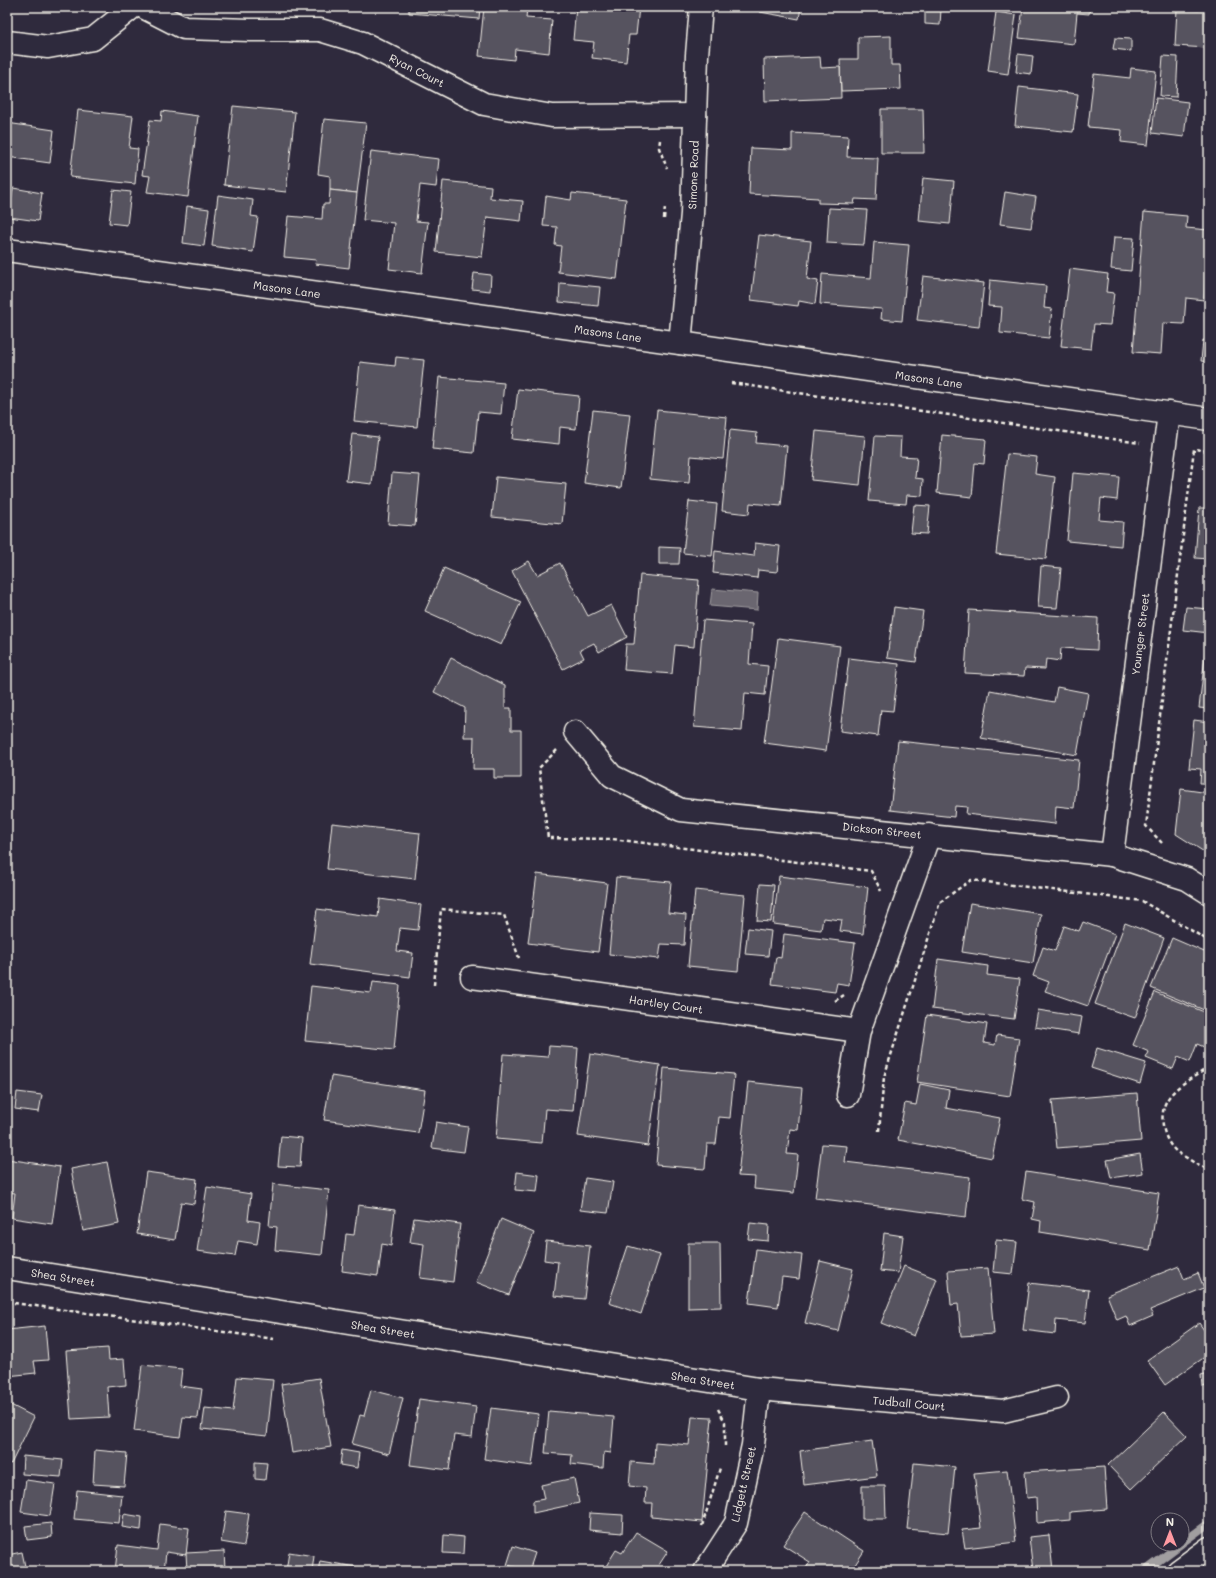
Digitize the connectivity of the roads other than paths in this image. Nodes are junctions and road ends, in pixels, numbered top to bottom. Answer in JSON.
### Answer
{"nodes":[{"id":1,"x":133,"y":7,"type":"edge"},
{"id":2,"x":142,"y":7,"type":"edge"},
{"id":3,"x":701,"y":7,"type":"edge"},
{"id":4,"x":7,"y":42,"type":"edge"},
{"id":5,"x":695,"y":115,"type":"junction"},
{"id":6,"x":7,"y":250,"type":"edge"},
{"id":7,"x":680,"y":344,"type":"junction"},
{"id":8,"x":1169,"y":413,"type":"junction"},
{"id":9,"x":1209,"y":419,"type":"edge"},
{"id":10,"x":575,"y":732,"type":"road end"},
{"id":11,"x":929,"y":835,"type":"junction"},
{"id":12,"x":1112,"y":855,"type":"junction"},
{"id":13,"x":1209,"y":893,"type":"edge"},
{"id":14,"x":472,"y":977,"type":"dead end"},
{"id":15,"x":860,"y":1031,"type":"junction"},
{"id":16,"x":848,"y":1095,"type":"dead end"},
{"id":17,"x":7,"y":1268,"type":"edge"},
{"id":18,"x":759,"y":1390,"type":"junction"},
{"id":19,"x":1057,"y":1398,"type":"dead end"},
{"id":20,"x":1209,"y":1548,"type":"edge"},
{"id":21,"x":705,"y":1571,"type":"edge"},
{"id":22,"x":1178,"y":1571,"type":"edge"}],
"edges":[{"from":1,"to":4,"type":"street"},
{"from":2,"to":5,"type":"street","name":"Ryan Court"},
{"from":3,"to":5,"type":"street","name":"Simone Road"},
{"from":5,"to":7,"type":"street","name":"Simone Road"},
{"from":6,"to":7,"type":"street","name":"Masons Lane"},
{"from":7,"to":8,"type":"street","name":"Masons Lane"},
{"from":8,"to":9,"type":"street","name":"Masons Lane"},
{"from":8,"to":12,"type":"street","name":"Younger Street"},
{"from":10,"to":11,"type":"street","name":"Dickson Street"},
{"from":11,"to":12,"type":"street","name":"Dickson Street"},
{"from":11,"to":15,"type":"street"},
{"from":12,"to":13,"type":"street","name":"Dickson Street"},
{"from":14,"to":15,"type":"street","name":"Hartley Court"},
{"from":15,"to":16,"type":"street"},
{"from":17,"to":18,"type":"street","name":"Shea Street"},
{"from":18,"to":19,"type":"street","name":"Tudball Court"},
{"from":18,"to":21,"type":"street","name":"Lidgett Street"},
{"from":20,"to":22,"type":"street"}]}
